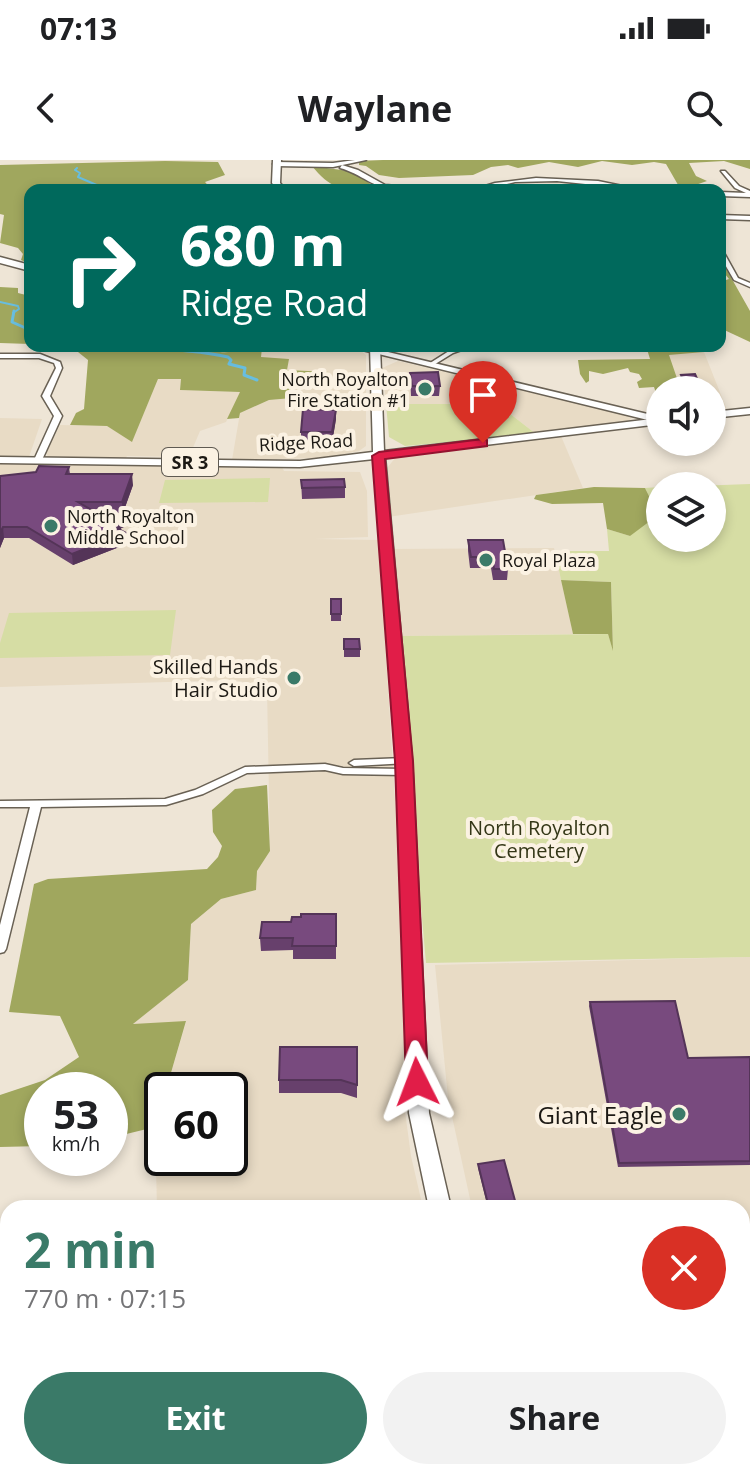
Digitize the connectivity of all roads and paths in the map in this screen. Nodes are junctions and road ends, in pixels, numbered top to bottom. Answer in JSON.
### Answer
{"nodes":[{"id":1,"x":364,"y":160,"type":"edge"},
{"id":2,"x":276,"y":162,"type":"edge"},
{"id":3,"x":333,"y":165,"type":"junction"},
{"id":4,"x":723,"y":172,"type":"dead end"},
{"id":5,"x":277,"y":184,"type":"edge"},
{"id":6,"x":377,"y":184,"type":"edge"},
{"id":7,"x":500,"y":184,"type":"edge"},
{"id":8,"x":605,"y":184,"type":"edge"},
{"id":9,"x":726,"y":194,"type":"edge"},
{"id":10,"x":750,"y":194,"type":"edge"},
{"id":11,"x":726,"y":217,"type":"edge"},
{"id":12,"x":750,"y":218,"type":"edge"},
{"id":13,"x":0,"y":260,"type":"edge"},
{"id":14,"x":726,"y":262,"type":"edge"},
{"id":15,"x":24,"y":266,"type":"edge"},
{"id":16,"x":750,"y":285,"type":"edge"},
{"id":17,"x":375,"y":352,"type":"edge"},
{"id":18,"x":384,"y":352,"type":"edge"},
{"id":19,"x":451,"y":352,"type":"edge"},
{"id":20,"x":0,"y":356,"type":"edge"},
{"id":21,"x":404,"y":359,"type":"junction"},
{"id":22,"x":375,"y":365,"type":"junction"},
{"id":23,"x":430,"y":365,"type":"junction"},
{"id":24,"x":750,"y":411,"type":"edge"},
{"id":25,"x":726,"y":414,"type":"edge"},
{"id":26,"x":646,"y":417,"type":"edge"},
{"id":27,"x":646,"y":422,"type":"edge"},
{"id":28,"x":379,"y":456,"type":"junction"},
{"id":29,"x":0,"y":460,"type":"edge"},
{"id":30,"x":38,"y":460,"type":"junction"},
{"id":31,"x":404,"y":766,"type":"junction"},
{"id":32,"x":0,"y":804,"type":"edge"},
{"id":33,"x":36,"y":804,"type":"junction"},
{"id":34,"x":0,"y":949,"type":"edge"},
{"id":35,"x":438,"y":1200,"type":"edge"}],
"edges":[{"from":1,"to":3,"type":"street"},
{"from":2,"to":3,"type":"street"},
{"from":2,"to":5,"type":"main road"},
{"from":3,"to":6,"type":"street"},
{"from":4,"to":10,"type":"street"},
{"from":7,"to":8,"type":"street"},
{"from":9,"to":10,"type":"street"},
{"from":11,"to":12,"type":"street"},
{"from":13,"to":15,"type":"main road"},
{"from":14,"to":16,"type":"street"},
{"from":17,"to":22,"type":"main road"},
{"from":18,"to":21,"type":"main road"},
{"from":19,"to":23,"type":"street"},
{"from":20,"to":30,"type":"street"},
{"from":21,"to":22,"type":"main road"},
{"from":21,"to":23,"type":"main road"},
{"from":22,"to":28,"type":"main road"},
{"from":23,"to":26,"type":"main road"},
{"from":24,"to":25,"type":"main road"},
{"from":27,"to":28,"type":"main road","name":"Ridge Road","number":"SR 3"},
{"from":28,"to":30,"type":"main road","name":"Ridge Road","number":"SR 3"},
{"from":28,"to":31,"type":"main road"},
{"from":29,"to":30,"type":"main road","name":"Ridge Road","number":"SR 3"},
{"from":31,"to":33,"type":"street"},
{"from":31,"to":35,"type":"main road"},
{"from":32,"to":33,"type":"street"},
{"from":33,"to":34,"type":"street"}]}
